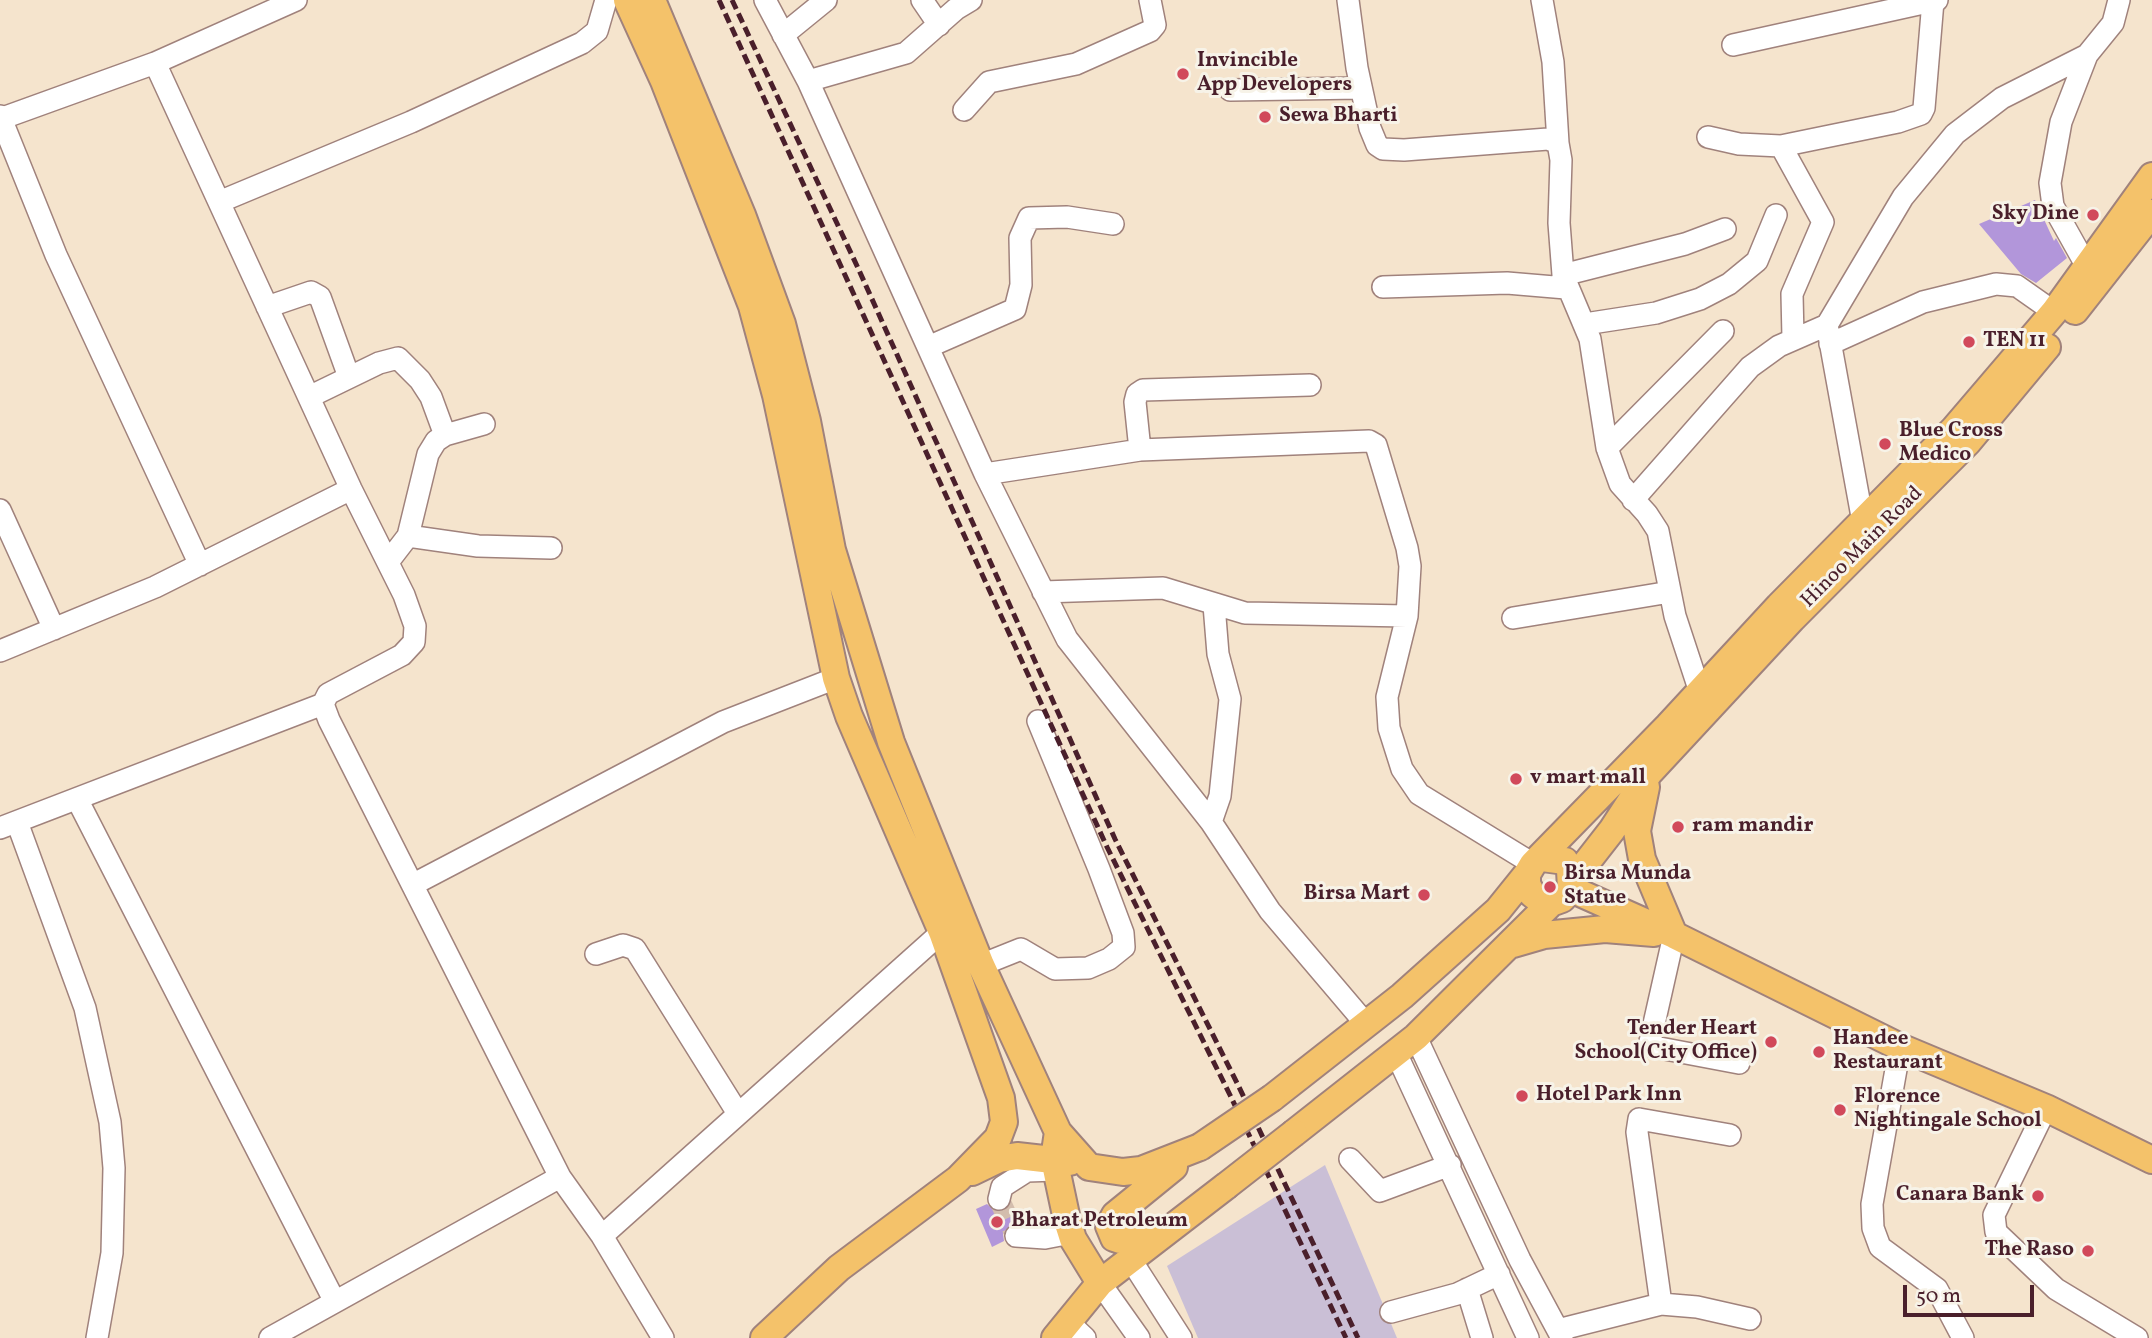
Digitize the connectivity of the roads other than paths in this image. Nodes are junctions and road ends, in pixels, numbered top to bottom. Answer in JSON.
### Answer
{"nodes":[{"id":1,"x":296,"y":0,"type":"edge"},
{"id":2,"x":606,"y":0,"type":"edge"},
{"id":3,"x":627,"y":0,"type":"edge"},
{"id":4,"x":652,"y":0,"type":"edge"},
{"id":5,"x":765,"y":0,"type":"edge"},
{"id":6,"x":826,"y":0,"type":"edge"},
{"id":7,"x":922,"y":0,"type":"edge"},
{"id":8,"x":971,"y":0,"type":"edge"},
{"id":9,"x":1150,"y":0,"type":"edge"},
{"id":10,"x":1348,"y":0,"type":"edge"},
{"id":11,"x":1542,"y":0,"type":"edge"},
{"id":12,"x":2119,"y":0,"type":"edge"},
{"id":13,"x":1924,"y":2,"type":"edge"},
{"id":14,"x":939,"y":25,"type":"junction"},
{"id":15,"x":783,"y":35,"type":"junction"},
{"id":16,"x":1734,"y":46,"type":"dead end"},
{"id":17,"x":2087,"y":55,"type":"junction"},
{"id":18,"x":155,"y":63,"type":"junction"},
{"id":19,"x":808,"y":82,"type":"junction"},
{"id":20,"x":1361,"y":88,"type":"junction"},
{"id":21,"x":1230,"y":90,"type":"dead end"},
{"id":22,"x":964,"y":110,"type":"dead end"},
{"id":23,"x":0,"y":118,"type":"edge"},
{"id":24,"x":1709,"y":136,"type":"dead end"},
{"id":25,"x":1558,"y":143,"type":"junction"},
{"id":26,"x":1781,"y":146,"type":"junction"},
{"id":27,"x":2152,"y":176,"type":"edge"},
{"id":28,"x":219,"y":202,"type":"junction"},
{"id":29,"x":2152,"y":213,"type":"edge"},
{"id":30,"x":1776,"y":215,"type":"dead end"},
{"id":31,"x":1113,"y":224,"type":"dead end"},
{"id":32,"x":1725,"y":229,"type":"dead end"},
{"id":33,"x":2087,"y":265,"type":"junction"},
{"id":34,"x":1564,"y":281,"type":"junction"},
{"id":35,"x":1383,"y":287,"type":"dead end"},
{"id":36,"x":267,"y":307,"type":"junction"},
{"id":37,"x":2053,"y":312,"type":"junction"},
{"id":38,"x":1585,"y":324,"type":"junction"},
{"id":39,"x":1723,"y":331,"type":"dead end"},
{"id":40,"x":1828,"y":334,"type":"junction"},
{"id":41,"x":1793,"y":338,"type":"junction"},
{"id":42,"x":928,"y":347,"type":"junction"},
{"id":43,"x":349,"y":377,"type":"junction"},
{"id":44,"x":1310,"y":385,"type":"dead end"},
{"id":45,"x":309,"y":397,"type":"junction"},
{"id":46,"x":484,"y":424,"type":"dead end"},
{"id":47,"x":445,"y":435,"type":"junction"},
{"id":48,"x":1607,"y":448,"type":"junction"},
{"id":49,"x":1140,"y":450,"type":"junction"},
{"id":50,"x":985,"y":474,"type":"junction"},
{"id":51,"x":351,"y":489,"type":"junction"},
{"id":52,"x":1633,"y":500,"type":"junction"},
{"id":53,"x":0,"y":510,"type":"edge"},
{"id":54,"x":1863,"y":522,"type":"junction"},
{"id":55,"x":408,"y":536,"type":"junction"},
{"id":56,"x":551,"y":548,"type":"dead end"},
{"id":57,"x":388,"y":562,"type":"junction"},
{"id":58,"x":200,"y":565,"type":"junction"},
{"id":59,"x":1043,"y":592,"type":"junction"},
{"id":60,"x":1670,"y":592,"type":"junction"},
{"id":61,"x":1214,"y":605,"type":"junction"},
{"id":62,"x":1407,"y":616,"type":"junction"},
{"id":63,"x":1513,"y":618,"type":"dead end"},
{"id":64,"x":54,"y":629,"type":"junction"},
{"id":65,"x":0,"y":651,"type":"edge"},
{"id":66,"x":836,"y":678,"type":"junction"},
{"id":67,"x":1699,"y":689,"type":"junction"},
{"id":68,"x":323,"y":704,"type":"junction"},
{"id":69,"x":1038,"y":721,"type":"dead end"},
{"id":70,"x":1649,"y":773,"type":"junction"},
{"id":71,"x":77,"y":799,"type":"junction"},
{"id":72,"x":1211,"y":822,"type":"junction"},
{"id":73,"x":8,"y":825,"type":"edge"},
{"id":74,"x":1534,"y":865,"type":"junction"},
{"id":75,"x":414,"y":884,"type":"junction"},
{"id":76,"x":1565,"y":891,"type":"junction"},
{"id":77,"x":942,"y":932,"type":"junction"},
{"id":78,"x":1674,"y":935,"type":"junction"},
{"id":79,"x":1514,"y":944,"type":"junction"},
{"id":80,"x":596,"y":954,"type":"dead end"},
{"id":81,"x":981,"y":965,"type":"junction"},
{"id":82,"x":1366,"y":1024,"type":"junction"},
{"id":83,"x":1406,"y":1045,"type":"junction"},
{"id":84,"x":1900,"y":1047,"type":"junction"},
{"id":85,"x":1739,"y":1063,"type":"dead end"},
{"id":86,"x":2046,"y":1108,"type":"junction"},
{"id":87,"x":737,"y":1112,"type":"junction"},
{"id":88,"x":1058,"y":1132,"type":"junction"},
{"id":89,"x":1730,"y":1135,"type":"dead end"},
{"id":90,"x":1200,"y":1147,"type":"junction"},
{"id":91,"x":1350,"y":1159,"type":"dead end"},
{"id":92,"x":2152,"y":1160,"type":"edge"},
{"id":93,"x":1055,"y":1164,"type":"junction"},
{"id":94,"x":1450,"y":1165,"type":"junction"},
{"id":95,"x":1089,"y":1167,"type":"junction"},
{"id":96,"x":560,"y":1177,"type":"junction"},
{"id":97,"x":958,"y":1179,"type":"junction"},
{"id":98,"x":999,"y":1199,"type":"dead end"},
{"id":99,"x":1071,"y":1233,"type":"junction"},
{"id":100,"x":602,"y":1236,"type":"junction"},
{"id":101,"x":1016,"y":1236,"type":"dead end"},
{"id":102,"x":1157,"y":1237,"type":"junction"},
{"id":103,"x":1129,"y":1257,"type":"junction"},
{"id":104,"x":1499,"y":1274,"type":"junction"},
{"id":105,"x":1100,"y":1283,"type":"junction"},
{"id":106,"x":1467,"y":1289,"type":"junction"},
{"id":107,"x":334,"y":1300,"type":"junction"},
{"id":108,"x":1661,"y":1304,"type":"junction"},
{"id":109,"x":1391,"y":1312,"type":"dead end"},
{"id":110,"x":1750,"y":1319,"type":"dead end"},
{"id":111,"x":1069,"y":1333,"type":"edge"},
{"id":112,"x":1560,"y":1334,"type":"edge"},
{"id":113,"x":97,"y":1338,"type":"edge"},
{"id":114,"x":270,"y":1338,"type":"edge"},
{"id":115,"x":663,"y":1338,"type":"edge"},
{"id":116,"x":764,"y":1338,"type":"edge"},
{"id":117,"x":1139,"y":1338,"type":"edge"},
{"id":118,"x":1181,"y":1338,"type":"edge"},
{"id":119,"x":1482,"y":1338,"type":"edge"},
{"id":120,"x":1528,"y":1338,"type":"edge"},
{"id":121,"x":1962,"y":1338,"type":"edge"},
{"id":122,"x":2137,"y":1338,"type":"edge"}],
"edges":[{"from":1,"to":18,"type":"street"},
{"from":2,"to":28,"type":"street"},
{"from":3,"to":66,"type":"main road"},
{"from":4,"to":81,"type":"main road"},
{"from":5,"to":15,"type":"street"},
{"from":6,"to":15,"type":"street"},
{"from":7,"to":14,"type":"street"},
{"from":8,"to":14,"type":"street"},
{"from":9,"to":22,"type":"street"},
{"from":10,"to":20,"type":"street"},
{"from":11,"to":25,"type":"street"},
{"from":12,"to":17,"type":"street"},
{"from":13,"to":16,"type":"street"},
{"from":13,"to":26,"type":"street"},
{"from":14,"to":19,"type":"street"},
{"from":15,"to":19,"type":"street"},
{"from":17,"to":33,"type":"street"},
{"from":17,"to":40,"type":"street"},
{"from":18,"to":23,"type":"street"},
{"from":18,"to":28,"type":"street"},
{"from":19,"to":42,"type":"street"},
{"from":20,"to":21,"type":"street"},
{"from":20,"to":25,"type":"street"},
{"from":23,"to":58,"type":"street"},
{"from":24,"to":26,"type":"street"},
{"from":25,"to":34,"type":"street"},
{"from":26,"to":41,"type":"street"},
{"from":27,"to":33,"type":"main road"},
{"from":28,"to":36,"type":"street"},
{"from":29,"to":70,"type":"main road","name":"Hinoo Main Road"},
{"from":30,"to":38,"type":"street"},
{"from":31,"to":42,"type":"street"},
{"from":32,"to":34,"type":"street"},
{"from":33,"to":37,"type":"main road"},
{"from":34,"to":35,"type":"street"},
{"from":34,"to":38,"type":"street"},
{"from":36,"to":43,"type":"street"},
{"from":36,"to":45,"type":"street"},
{"from":37,"to":40,"type":"street"},
{"from":37,"to":54,"type":"main road"},
{"from":38,"to":48,"type":"street"},
{"from":39,"to":48,"type":"street"},
{"from":40,"to":41,"type":"street"},
{"from":40,"to":54,"type":"street"},
{"from":41,"to":52,"type":"street"},
{"from":42,"to":50,"type":"street"},
{"from":43,"to":45,"type":"street"},
{"from":43,"to":47,"type":"street"},
{"from":44,"to":49,"type":"street"},
{"from":45,"to":51,"type":"street"},
{"from":46,"to":47,"type":"street"},
{"from":47,"to":55,"type":"street"},
{"from":48,"to":52,"type":"street"},
{"from":49,"to":50,"type":"street"},
{"from":49,"to":62,"type":"street"},
{"from":50,"to":59,"type":"street"},
{"from":51,"to":57,"type":"street"},
{"from":51,"to":58,"type":"street"},
{"from":52,"to":60,"type":"street"},
{"from":53,"to":64,"type":"street"},
{"from":54,"to":67,"type":"main road"},
{"from":55,"to":56,"type":"street"},
{"from":55,"to":57,"type":"street"},
{"from":57,"to":68,"type":"street"},
{"from":58,"to":64,"type":"street"},
{"from":59,"to":61,"type":"street"},
{"from":59,"to":72,"type":"street"},
{"from":60,"to":63,"type":"street"},
{"from":60,"to":67,"type":"street"},
{"from":61,"to":62,"type":"street"},
{"from":61,"to":72,"type":"street"},
{"from":62,"to":74,"type":"street"},
{"from":64,"to":65,"type":"street"},
{"from":66,"to":75,"type":"street"},
{"from":66,"to":77,"type":"main road"},
{"from":67,"to":74,"type":"main road"},
{"from":68,"to":71,"type":"street"},
{"from":68,"to":75,"type":"street"},
{"from":69,"to":81,"type":"street"},
{"from":70,"to":76,"type":"main road","name":"Hinoo Main Road"},
{"from":70,"to":78,"type":"main road"},
{"from":71,"to":73,"type":"street"},
{"from":71,"to":107,"type":"street"},
{"from":72,"to":82,"type":"street"},
{"from":73,"to":113,"type":"street"},
{"from":74,"to":76,"type":"main road"},
{"from":74,"to":76,"type":"main road"},
{"from":74,"to":82,"type":"main road"},
{"from":75,"to":96,"type":"street"},
{"from":76,"to":78,"type":"main road"},
{"from":76,"to":79,"type":"main road","name":"Hinoo Main Road"},
{"from":77,"to":87,"type":"street"},
{"from":77,"to":97,"type":"main road"},
{"from":78,"to":79,"type":"main road"},
{"from":78,"to":84,"type":"main road"},
{"from":78,"to":85,"type":"street"},
{"from":79,"to":83,"type":"main road","name":"Hinoo Main Road"},
{"from":80,"to":87,"type":"street"},
{"from":81,"to":88,"type":"main road"},
{"from":82,"to":90,"type":"main road","bridge":true},
{"from":83,"to":94,"type":"street"},
{"from":83,"to":102,"type":"main road","name":"Hinoo Main Road","bridge":true},
{"from":83,"to":112,"type":"street"},
{"from":84,"to":86,"type":"main road"},
{"from":84,"to":121,"type":"street"},
{"from":86,"to":92,"type":"main road"},
{"from":86,"to":122,"type":"street"},
{"from":87,"to":100,"type":"street"},
{"from":88,"to":93,"type":"main road"},
{"from":88,"to":95,"type":"main road"},
{"from":89,"to":108,"type":"street"},
{"from":90,"to":95,"type":"main road"},
{"from":90,"to":102,"type":"main road"},
{"from":91,"to":94,"type":"street"},
{"from":93,"to":95,"type":"main road"},
{"from":93,"to":97,"type":"main road"},
{"from":93,"to":98,"type":"street"},
{"from":93,"to":99,"type":"main road"},
{"from":94,"to":104,"type":"street"},
{"from":96,"to":100,"type":"street"},
{"from":96,"to":107,"type":"street"},
{"from":97,"to":116,"type":"main road"},
{"from":99,"to":101,"type":"street"},
{"from":99,"to":105,"type":"main road"},
{"from":100,"to":115,"type":"street"},
{"from":102,"to":103,"type":"main road","name":"Hinoo Main Road"},
{"from":103,"to":105,"type":"main road","name":"Hinoo Main Road"},
{"from":103,"to":118,"type":"street"},
{"from":104,"to":106,"type":"street"},
{"from":104,"to":120,"type":"street"},
{"from":105,"to":111,"type":"main road","name":"Hinoo Main Road"},
{"from":105,"to":117,"type":"street"},
{"from":106,"to":109,"type":"street"},
{"from":106,"to":119,"type":"street"},
{"from":107,"to":114,"type":"street"},
{"from":108,"to":110,"type":"street"},
{"from":108,"to":112,"type":"street"}]}
